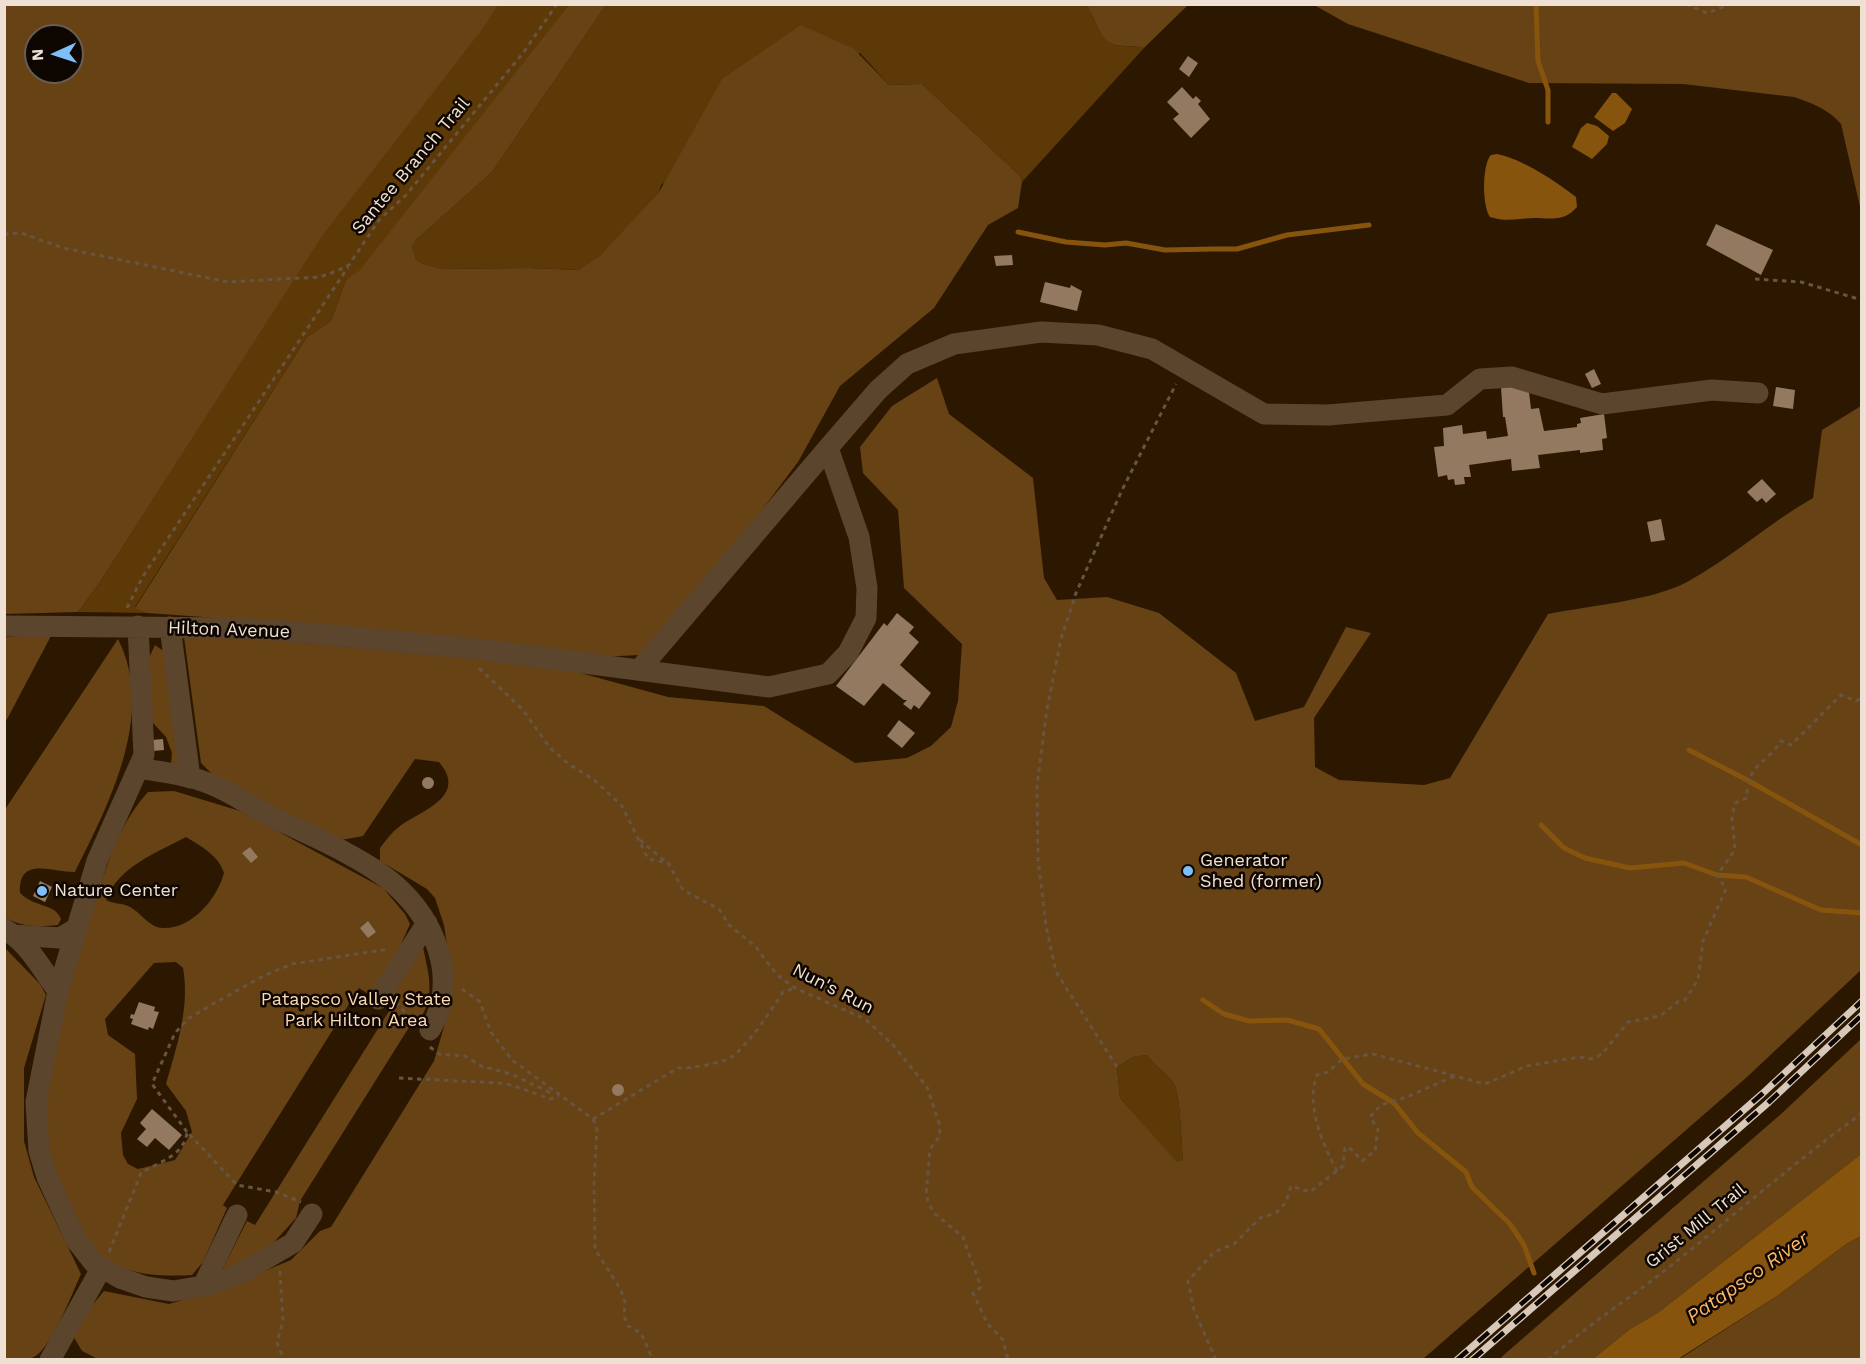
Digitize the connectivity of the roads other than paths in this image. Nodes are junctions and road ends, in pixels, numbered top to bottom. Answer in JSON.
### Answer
{"nodes":[{"id":1,"x":1758,"y":393,"type":"dead end"},
{"id":2,"x":828,"y":448,"type":"junction"},
{"id":3,"x":4,"y":626,"type":"edge"},
{"id":4,"x":128,"y":626,"type":"junction"},
{"id":5,"x":170,"y":627,"type":"junction"},
{"id":6,"x":639,"y":669,"type":"junction"},
{"id":7,"x":138,"y":768,"type":"junction"},
{"id":8,"x":190,"y":778,"type":"junction"},
{"id":9,"x":427,"y":923,"type":"junction"},
{"id":10,"x":76,"y":928,"type":"junction"},
{"id":11,"x":9,"y":932,"type":"edge"},
{"id":12,"x":58,"y":991,"type":"junction"},
{"id":13,"x":383,"y":998,"type":"road end"},
{"id":14,"x":425,"y":1034,"type":"road end"},
{"id":15,"x":306,"y":1208,"type":"road end"},
{"id":16,"x":237,"y":1215,"type":"dead end"},
{"id":17,"x":102,"y":1268,"type":"junction"},
{"id":18,"x":203,"y":1286,"type":"junction"},
{"id":19,"x":50,"y":1359,"type":"edge"}],
"edges":[{"from":1,"to":2,"type":"street"},
{"from":2,"to":6,"type":"street"},
{"from":2,"to":6,"type":"street","name":"Hilton Avenue"},
{"from":3,"to":4,"type":"street","name":"Hilton Avenue"},
{"from":4,"to":5,"type":"street","name":"Hilton Avenue"},
{"from":4,"to":7,"type":"street"},
{"from":5,"to":6,"type":"street","name":"Hilton Avenue"},
{"from":5,"to":8,"type":"street"},
{"from":7,"to":8,"type":"street"},
{"from":7,"to":10,"type":"street"},
{"from":8,"to":9,"type":"street"},
{"from":9,"to":13,"type":"street"},
{"from":9,"to":14,"type":"street"},
{"from":10,"to":11,"type":"street"},
{"from":10,"to":12,"type":"street"},
{"from":11,"to":12,"type":"street"},
{"from":12,"to":17,"type":"street"},
{"from":15,"to":18,"type":"street"},
{"from":16,"to":18,"type":"street"},
{"from":17,"to":18,"type":"street"},
{"from":17,"to":19,"type":"street"}]}
